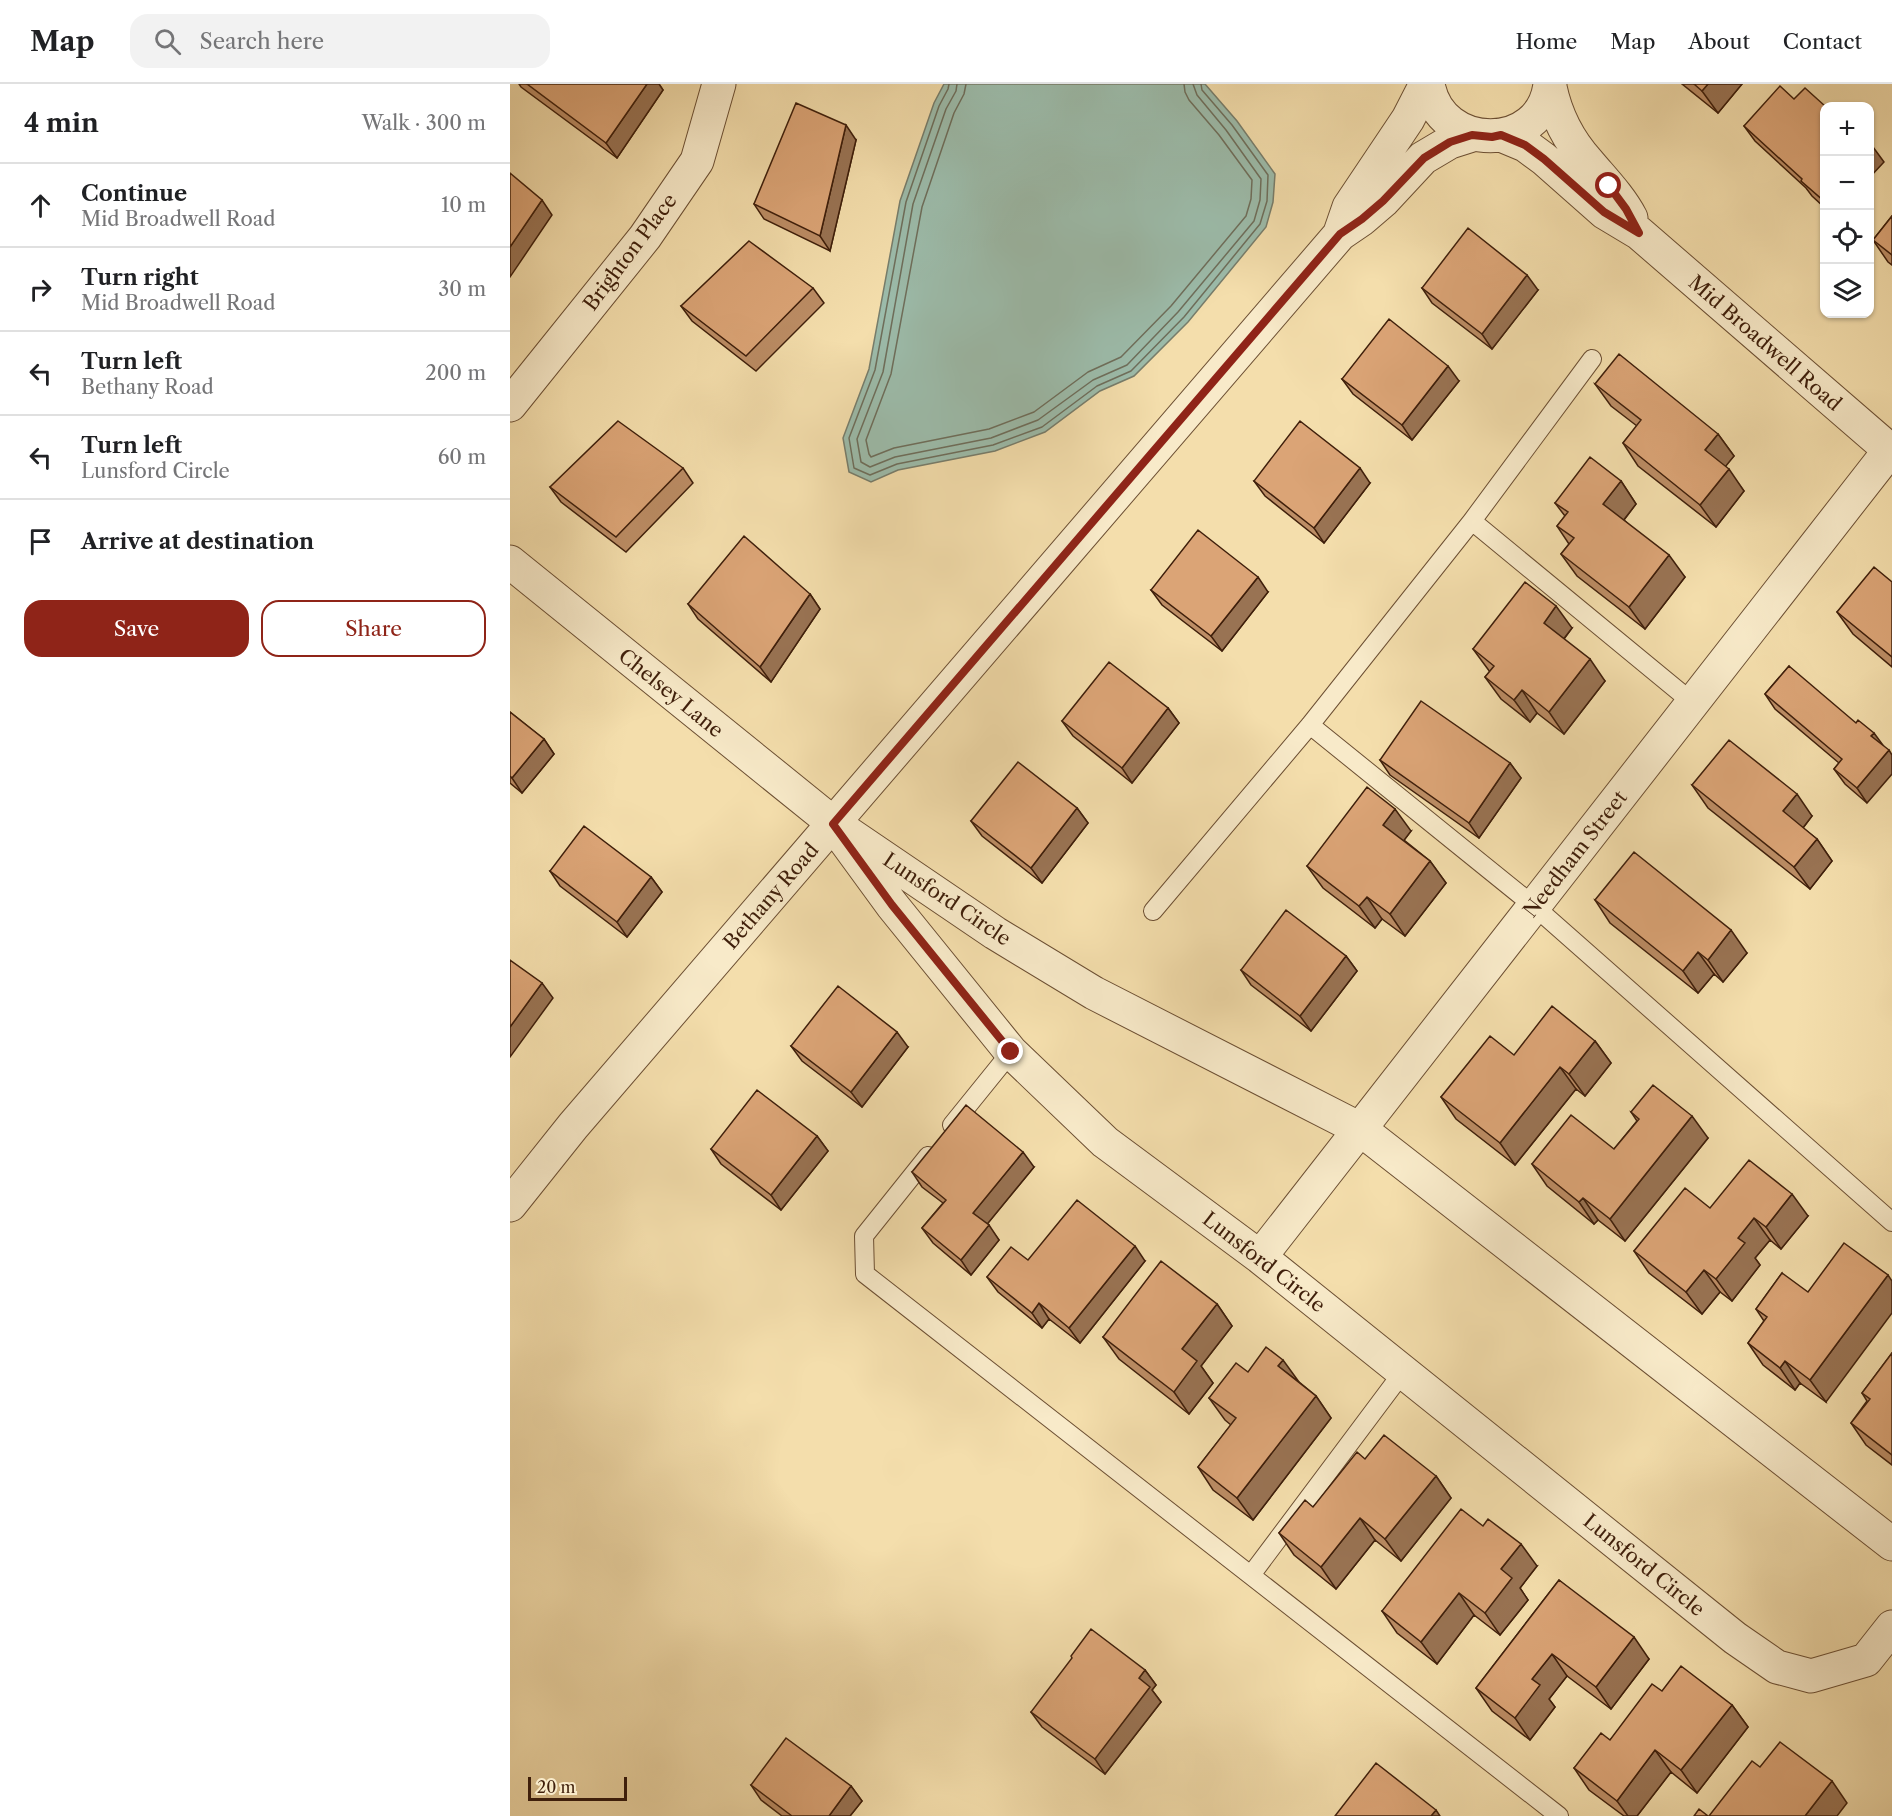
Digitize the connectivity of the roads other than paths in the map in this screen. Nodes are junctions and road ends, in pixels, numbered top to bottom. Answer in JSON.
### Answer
{"nodes":[{"id":1,"x":719,"y":84,"type":"edge"},
{"id":2,"x":1427,"y":84,"type":"edge"},
{"id":3,"x":1550,"y":86,"type":"edge"},
{"id":4,"x":1487,"y":135,"type":"junction"},
{"id":5,"x":1639,"y":233,"type":"junction"},
{"id":6,"x":1340,"y":234,"type":"junction"},
{"id":7,"x":1592,"y":359,"type":"dead end"},
{"id":8,"x":510,"y":405,"type":"edge"},
{"id":9,"x":1891,"y":451,"type":"edge"},
{"id":10,"x":1472,"y":521,"type":"junction"},
{"id":11,"x":510,"y":562,"type":"edge"},
{"id":12,"x":1693,"y":703,"type":"junction"},
{"id":13,"x":1310,"y":725,"type":"junction"},
{"id":14,"x":833,"y":824,"type":"junction"},
{"id":15,"x":1534,"y":906,"type":"junction"},
{"id":16,"x":1153,"y":911,"type":"dead end"},
{"id":17,"x":1011,"y":1052,"type":"junction"},
{"id":18,"x":1360,"y":1129,"type":"junction"},
{"id":19,"x":510,"y":1205,"type":"edge"},
{"id":20,"x":1892,"y":1222,"type":"edge"},
{"id":21,"x":1260,"y":1257,"type":"junction"},
{"id":22,"x":1403,"y":1372,"type":"junction"},
{"id":23,"x":1892,"y":1545,"type":"edge"},
{"id":24,"x":1251,"y":1575,"type":"junction"},
{"id":25,"x":1892,"y":1627,"type":"edge"},
{"id":26,"x":1559,"y":1816,"type":"edge"}],
"edges":[{"from":1,"to":8,"type":"street","name":"Brighton Place"},
{"from":2,"to":4,"type":"street","name":"Mid Broadwell Road"},
{"from":2,"to":6,"type":"street","name":"Bethany Road"},
{"from":3,"to":4,"type":"street","name":"Bethany Road"},
{"from":3,"to":5,"type":"street","name":"Mid Broadwell Road"},
{"from":4,"to":5,"type":"street","name":"Mid Broadwell Road"},
{"from":4,"to":6,"type":"street","name":"Bethany Road"},
{"from":5,"to":9,"type":"street","name":"Mid Broadwell Road"},
{"from":6,"to":14,"type":"street","name":"Bethany Road"},
{"from":7,"to":10,"type":"lane"},
{"from":9,"to":12,"type":"street","name":"Needham Street"},
{"from":10,"to":12,"type":"lane"},
{"from":10,"to":13,"type":"lane"},
{"from":11,"to":14,"type":"street","name":"Chelsey Lane"},
{"from":12,"to":15,"type":"street","name":"Needham Street"},
{"from":13,"to":15,"type":"lane"},
{"from":13,"to":16,"type":"lane"},
{"from":14,"to":17,"type":"street","name":"Lunsford Circle"},
{"from":14,"to":18,"type":"street","name":"Lunsford Circle"},
{"from":14,"to":19,"type":"street","name":"Bethany Road"},
{"from":15,"to":18,"type":"street","name":"Needham Street"},
{"from":15,"to":20,"type":"lane"},
{"from":17,"to":21,"type":"street","name":"Lunsford Circle"},
{"from":17,"to":24,"type":"lane"},
{"from":18,"to":21,"type":"street","name":"Needham Street"},
{"from":18,"to":23,"type":"street","name":"Lunsford Circle"},
{"from":21,"to":22,"type":"street","name":"Lunsford Circle"},
{"from":22,"to":24,"type":"lane"},
{"from":22,"to":25,"type":"street","name":"Lunsford Circle"},
{"from":24,"to":26,"type":"lane"}]}
